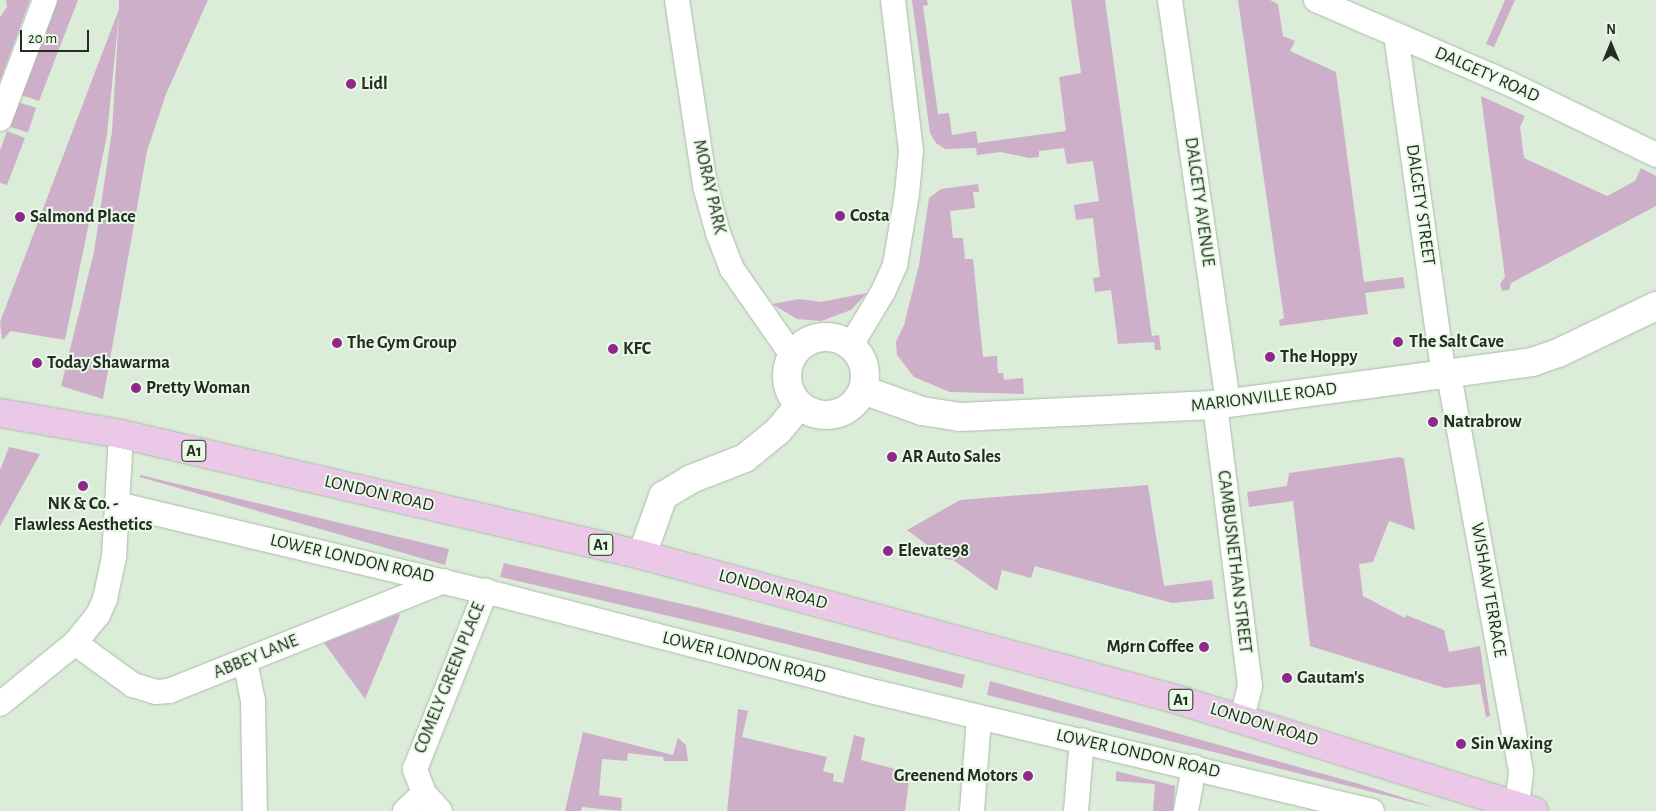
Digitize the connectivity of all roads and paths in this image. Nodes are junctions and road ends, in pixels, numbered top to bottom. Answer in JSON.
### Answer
{"nodes":[{"id":1,"x":44,"y":0,"type":"edge"},
{"id":2,"x":677,"y":0,"type":"edge"},
{"id":3,"x":893,"y":0,"type":"edge"},
{"id":4,"x":1170,"y":0,"type":"edge"},
{"id":5,"x":1316,"y":0,"type":"edge"},
{"id":6,"x":1396,"y":35,"type":"junction"},
{"id":7,"x":0,"y":119,"type":"edge"},
{"id":8,"x":1656,"y":155,"type":"edge"},
{"id":9,"x":1656,"y":306,"type":"edge"},
{"id":10,"x":851,"y":344,"type":"junction"},
{"id":11,"x":792,"y":355,"type":"junction"},
{"id":12,"x":1447,"y":375,"type":"junction"},
{"id":13,"x":863,"y":390,"type":"junction"},
{"id":14,"x":1221,"y":404,"type":"junction"},
{"id":15,"x":799,"y":406,"type":"junction"},
{"id":16,"x":0,"y":412,"type":"edge"},
{"id":17,"x":121,"y":434,"type":"junction"},
{"id":18,"x":117,"y":504,"type":"junction"},
{"id":19,"x":642,"y":555,"type":"junction"},
{"id":20,"x":444,"y":581,"type":"junction"},
{"id":21,"x":486,"y":591,"type":"junction"},
{"id":22,"x":75,"y":642,"type":"junction"},
{"id":23,"x":245,"y":661,"type":"junction"},
{"id":24,"x":0,"y":704,"type":"edge"},
{"id":25,"x":979,"y":716,"type":"junction"},
{"id":26,"x":1242,"y":718,"type":"junction"},
{"id":27,"x":1082,"y":740,"type":"junction"},
{"id":28,"x":1194,"y":767,"type":"junction"},
{"id":29,"x":424,"y":793,"type":"junction"},
{"id":30,"x":1526,"y":808,"type":"edge"},
{"id":31,"x":255,"y":811,"type":"edge"},
{"id":32,"x":405,"y":811,"type":"edge"},
{"id":33,"x":440,"y":811,"type":"edge"},
{"id":34,"x":972,"y":811,"type":"edge"},
{"id":35,"x":1076,"y":811,"type":"edge"},
{"id":36,"x":1186,"y":811,"type":"edge"},
{"id":37,"x":1372,"y":811,"type":"edge"}],
"edges":[{"from":1,"to":7,"type":"street"},
{"from":2,"to":11,"type":"street","name":"MORAY PARK"},
{"from":3,"to":10,"type":"street"},
{"from":4,"to":14,"type":"street","name":"DALGETY AVENUE"},
{"from":5,"to":6,"type":"street","name":"DALGETY ROAD"},
{"from":6,"to":8,"type":"street","name":"DALGETY ROAD"},
{"from":6,"to":12,"type":"street","name":"DALGETY STREET"},
{"from":9,"to":12,"type":"street","name":"MARIONVILLE ROAD"},
{"from":10,"to":11,"type":"street"},
{"from":10,"to":13,"type":"street"},
{"from":11,"to":15,"type":"street"},
{"from":12,"to":14,"type":"street","name":"MARIONVILLE ROAD"},
{"from":12,"to":30,"type":"street","name":"WISHAW TERRACE"},
{"from":13,"to":14,"type":"street","name":"MARIONVILLE ROAD"},
{"from":13,"to":15,"type":"street"},
{"from":14,"to":26,"type":"street","name":"CAMBUSNETHAN STREET"},
{"from":15,"to":19,"type":"street"},
{"from":16,"to":17,"type":"main road","name":"LONDON ROAD","number":"A1"},
{"from":17,"to":18,"type":"street"},
{"from":17,"to":19,"type":"main road","name":"LONDON ROAD","number":"A1"},
{"from":18,"to":20,"type":"street","name":"LOWER LONDON ROAD"},
{"from":18,"to":22,"type":"street"},
{"from":19,"to":26,"type":"main road","name":"LONDON ROAD","number":"A1"},
{"from":20,"to":21,"type":"street","name":"LOWER LONDON ROAD"},
{"from":20,"to":23,"type":"street","name":"ABBEY LANE"},
{"from":21,"to":25,"type":"street","name":"LOWER LONDON ROAD"},
{"from":21,"to":29,"type":"street","name":"COMELY GREEN PLACE"},
{"from":22,"to":23,"type":"street","name":"ABBEY LANE"},
{"from":22,"to":24,"type":"street"},
{"from":23,"to":31,"type":"street"},
{"from":25,"to":27,"type":"street","name":"LOWER LONDON ROAD"},
{"from":25,"to":34,"type":"street"},
{"from":26,"to":30,"type":"main road","name":"LONDON ROAD","number":"A1"},
{"from":27,"to":28,"type":"street","name":"LOWER LONDON ROAD"},
{"from":27,"to":35,"type":"street"},
{"from":28,"to":36,"type":"street"},
{"from":28,"to":37,"type":"street","name":"LOWER LONDON ROAD"},
{"from":29,"to":32,"type":"street"},
{"from":29,"to":33,"type":"street"}]}
